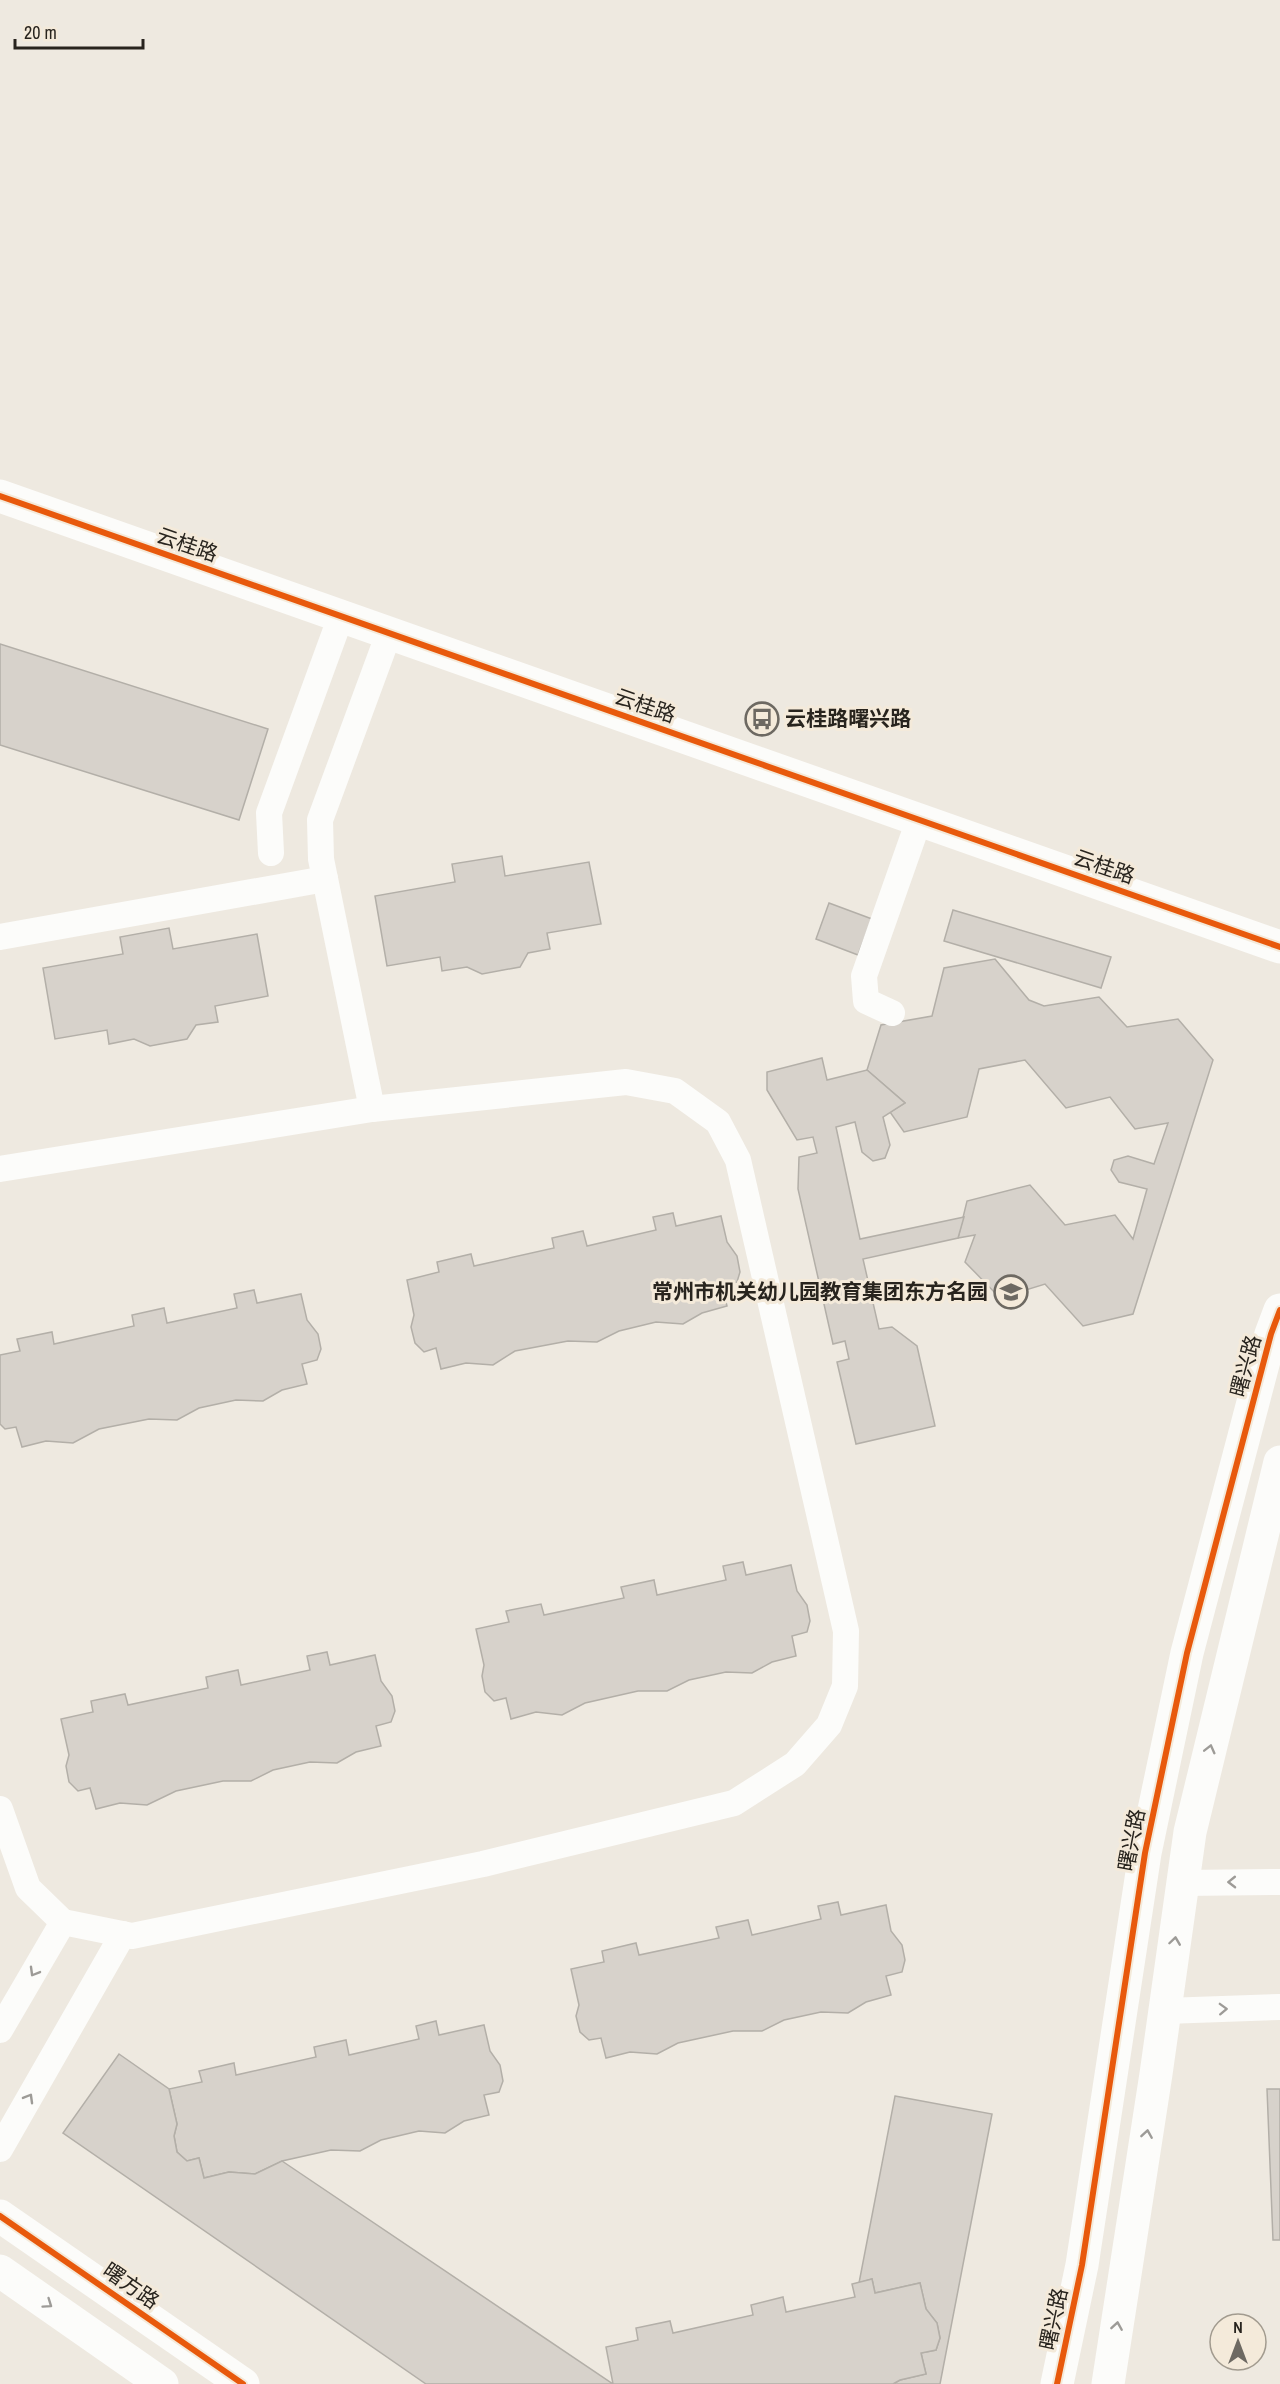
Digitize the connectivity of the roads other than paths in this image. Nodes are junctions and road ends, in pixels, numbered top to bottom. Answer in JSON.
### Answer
{"nodes":[{"id":1,"x":0,"y":496,"type":"edge"},
{"id":2,"x":341,"y":616,"type":"junction"},
{"id":3,"x":389,"y":633,"type":"junction"},
{"id":4,"x":919,"y":820,"type":"junction"},
{"id":5,"x":271,"y":854,"type":"dead end"},
{"id":6,"x":325,"y":879,"type":"junction"},
{"id":7,"x":0,"y":937,"type":"edge"},
{"id":8,"x":1280,"y":946,"type":"edge"},
{"id":9,"x":892,"y":1013,"type":"dead end"},
{"id":10,"x":372,"y":1109,"type":"junction"},
{"id":11,"x":0,"y":1169,"type":"edge"},
{"id":12,"x":1280,"y":1310,"type":"edge"},
{"id":13,"x":1280,"y":1462,"type":"edge"},
{"id":14,"x":0,"y":1809,"type":"edge"},
{"id":15,"x":1280,"y":1882,"type":"edge"},
{"id":16,"x":1183,"y":1883,"type":"junction"},
{"id":17,"x":63,"y":1922,"type":"junction"},
{"id":18,"x":123,"y":1934,"type":"junction"},
{"id":19,"x":1280,"y":2007,"type":"edge"},
{"id":20,"x":1165,"y":2011,"type":"junction"},
{"id":21,"x":0,"y":2030,"type":"edge"},
{"id":22,"x":0,"y":2149,"type":"edge"},
{"id":23,"x":0,"y":2216,"type":"edge"},
{"id":24,"x":0,"y":2271,"type":"edge"},
{"id":25,"x":162,"y":2384,"type":"edge"},
{"id":26,"x":243,"y":2384,"type":"edge"},
{"id":27,"x":1057,"y":2384,"type":"edge"},
{"id":28,"x":1108,"y":2384,"type":"edge"}],
"edges":[{"from":1,"to":2,"type":"street","name":"云桂路"},
{"from":2,"to":3,"type":"street","name":"云桂路"},
{"from":2,"to":5,"type":"lane"},
{"from":3,"to":4,"type":"street","name":"云桂路"},
{"from":3,"to":6,"type":"lane"},
{"from":4,"to":8,"type":"street","name":"云桂路"},
{"from":4,"to":9,"type":"lane"},
{"from":6,"to":7,"type":"lane"},
{"from":6,"to":10,"type":"lane"},
{"from":10,"to":11,"type":"lane"},
{"from":10,"to":18,"type":"lane"},
{"from":12,"to":27,"type":"street","name":"曙兴路"},
{"from":16,"to":13,"type":"street","one_way":true},
{"from":14,"to":17,"type":"lane"},
{"from":15,"to":16,"type":"lane","one_way":true},
{"from":20,"to":16,"type":"street","one_way":true},
{"from":17,"to":18,"type":"lane"},
{"from":17,"to":21,"type":"lane","one_way":true},
{"from":22,"to":18,"type":"lane","one_way":true},
{"from":20,"to":19,"type":"lane","one_way":true},
{"from":28,"to":20,"type":"street","one_way":true},
{"from":23,"to":26,"type":"street","name":"曙方路"},
{"from":24,"to":25,"type":"street","one_way":true}]}
